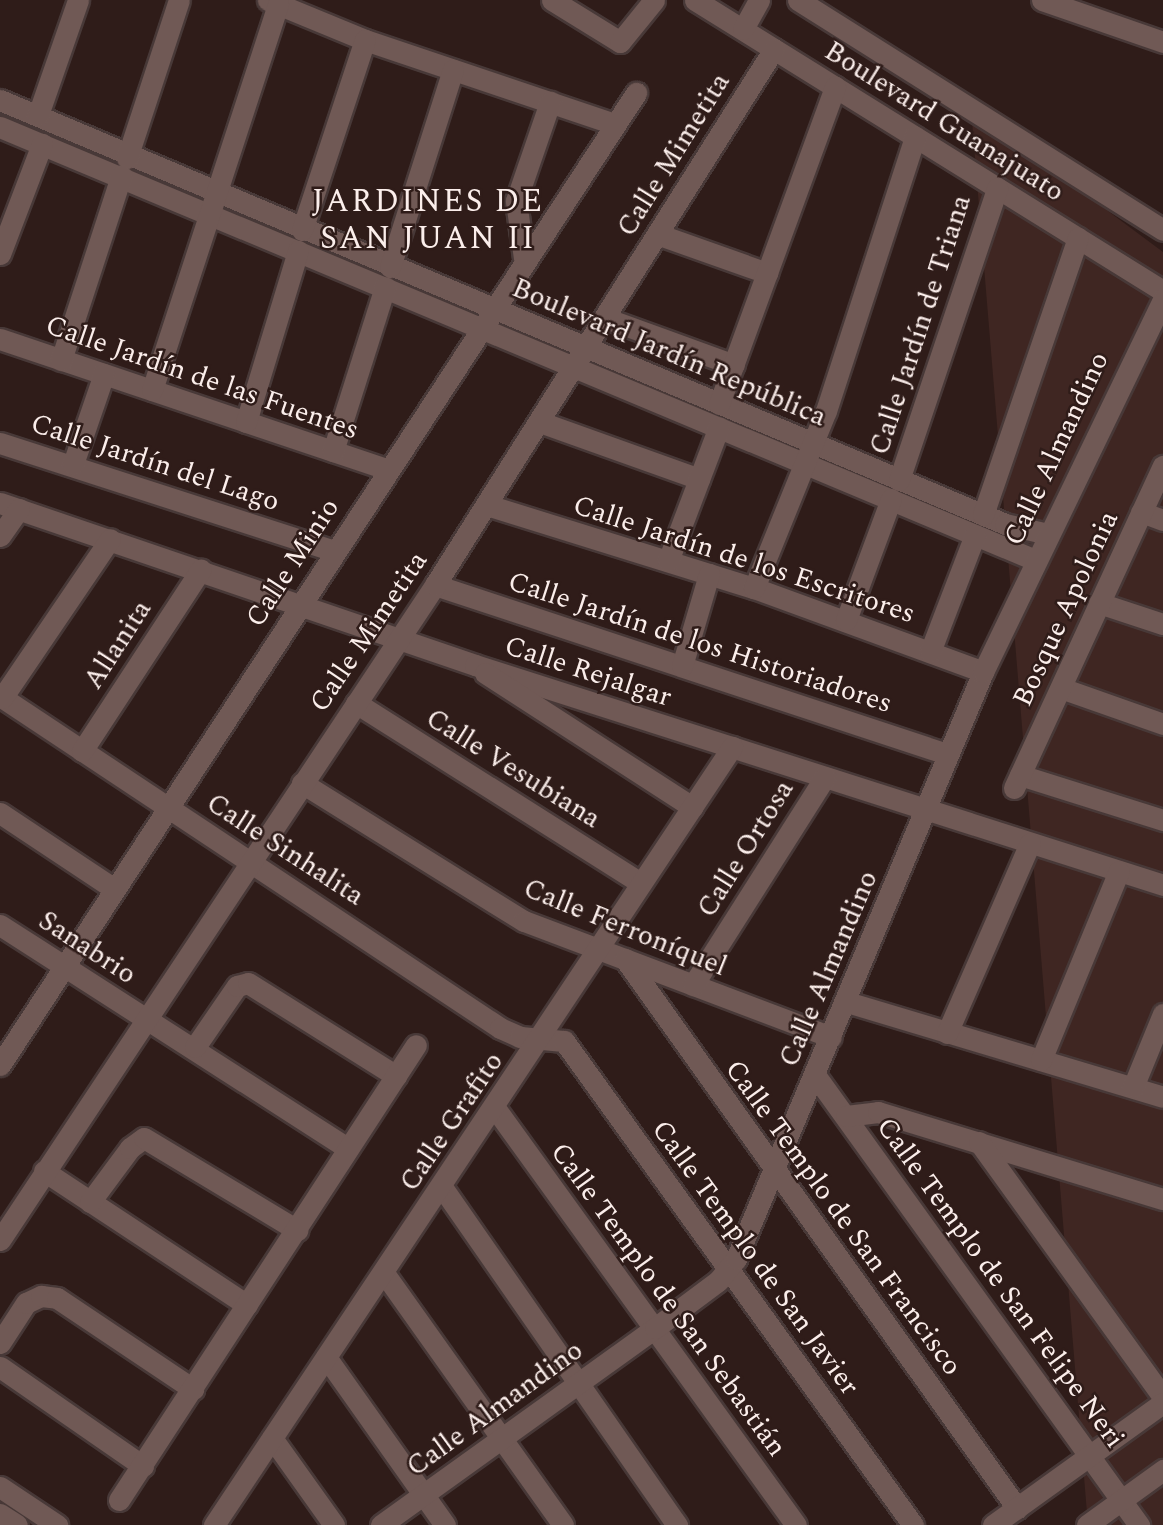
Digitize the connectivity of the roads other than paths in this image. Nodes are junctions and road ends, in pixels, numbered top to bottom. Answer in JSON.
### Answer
{"nodes":[{"id":1,"x":78,"y":0,"type":"edge"},
{"id":2,"x":179,"y":0,"type":"edge"},
{"id":3,"x":552,"y":0,"type":"edge"},
{"id":4,"x":654,"y":0,"type":"edge"},
{"id":5,"x":695,"y":0,"type":"edge"},
{"id":6,"x":759,"y":0,"type":"edge"},
{"id":7,"x":798,"y":0,"type":"edge"},
{"id":8,"x":1042,"y":0,"type":"edge"},
{"id":9,"x":273,"y":2,"type":"edge"},
{"id":10,"x":1072,"y":5,"type":"edge"},
{"id":11,"x":743,"y":29,"type":"junction"},
{"id":12,"x":365,"y":40,"type":"junction"},
{"id":13,"x":1163,"y":42,"type":"edge"},
{"id":14,"x":774,"y":49,"type":"junction"},
{"id":15,"x":453,"y":69,"type":"junction"},
{"id":16,"x":835,"y":87,"type":"junction"},
{"id":17,"x":636,"y":93,"type":"dead end"},
{"id":18,"x":0,"y":100,"type":"edge"},
{"id":19,"x":550,"y":102,"type":"junction"},
{"id":20,"x":38,"y":115,"type":"junction"},
{"id":21,"x":615,"y":124,"type":"junction"},
{"id":22,"x":0,"y":127,"type":"edge"},
{"id":23,"x":915,"y":136,"type":"junction"},
{"id":24,"x":42,"y":144,"type":"junction"},
{"id":25,"x":124,"y":167,"type":"junction"},
{"id":26,"x":997,"y":188,"type":"junction"},
{"id":27,"x":214,"y":205,"type":"junction"},
{"id":28,"x":1163,"y":230,"type":"edge"},
{"id":29,"x":657,"y":233,"type":"junction"},
{"id":30,"x":1078,"y":238,"type":"junction"},
{"id":31,"x":300,"y":241,"type":"junction"},
{"id":32,"x":1,"y":247,"type":"edge"},
{"id":33,"x":524,"y":258,"type":"junction"},
{"id":34,"x":767,"y":273,"type":"junction"},
{"id":35,"x":388,"y":277,"type":"junction"},
{"id":36,"x":1163,"y":291,"type":"edge"},
{"id":37,"x":1163,"y":299,"type":"edge"},
{"id":38,"x":485,"y":317,"type":"junction"},
{"id":39,"x":605,"y":318,"type":"junction"},
{"id":40,"x":0,"y":339,"type":"edge"},
{"id":41,"x":581,"y":357,"type":"junction"},
{"id":42,"x":61,"y":360,"type":"junction"},
{"id":43,"x":734,"y":365,"type":"junction"},
{"id":44,"x":104,"y":374,"type":"junction"},
{"id":45,"x":152,"y":390,"type":"junction"},
{"id":46,"x":719,"y":404,"type":"junction"},
{"id":47,"x":246,"y":422,"type":"junction"},
{"id":48,"x":540,"y":422,"type":"junction"},
{"id":49,"x":719,"y":427,"type":"junction"},
{"id":50,"x":0,"y":443,"type":"edge"},
{"id":51,"x":333,"y":451,"type":"junction"},
{"id":52,"x":810,"y":453,"type":"junction"},
{"id":53,"x":73,"y":464,"type":"junction"},
{"id":54,"x":1163,"y":466,"type":"edge"},
{"id":55,"x":387,"y":470,"type":"junction"},
{"id":56,"x":699,"y":479,"type":"junction"},
{"id":57,"x":895,"y":489,"type":"junction"},
{"id":58,"x":487,"y":505,"type":"junction"},
{"id":59,"x":9,"y":506,"type":"edge"},
{"id":60,"x":1141,"y":512,"type":"junction"},
{"id":61,"x":983,"y":515,"type":"junction"},
{"id":62,"x":1163,"y":520,"type":"edge"},
{"id":63,"x":1048,"y":534,"type":"junction"},
{"id":64,"x":975,"y":535,"type":"junction"},
{"id":65,"x":0,"y":536,"type":"edge"},
{"id":66,"x":110,"y":539,"type":"junction"},
{"id":67,"x":332,"y":550,"type":"junction"},
{"id":68,"x":1035,"y":560,"type":"junction"},
{"id":69,"x":668,"y":561,"type":"junction"},
{"id":70,"x":201,"y":569,"type":"junction"},
{"id":71,"x":709,"y":574,"type":"junction"},
{"id":72,"x":435,"y":585,"type":"junction"},
{"id":73,"x":754,"y":588,"type":"junction"},
{"id":74,"x":1099,"y":603,"type":"junction"},
{"id":75,"x":300,"y":604,"type":"junction"},
{"id":76,"x":846,"y":620,"type":"junction"},
{"id":77,"x":1163,"y":624,"type":"edge"},
{"id":78,"x":400,"y":638,"type":"junction"},
{"id":79,"x":930,"y":652,"type":"junction"},
{"id":80,"x":475,"y":665,"type":"junction"},
{"id":81,"x":682,"y":666,"type":"junction"},
{"id":82,"x":983,"y":672,"type":"junction"},
{"id":83,"x":1061,"y":688,"type":"junction"},
{"id":84,"x":1,"y":697,"type":"edge"},
{"id":85,"x":356,"y":703,"type":"junction"},
{"id":86,"x":1163,"y":724,"type":"edge"},
{"id":87,"x":732,"y":747,"type":"junction"},
{"id":88,"x":82,"y":751,"type":"junction"},
{"id":89,"x":947,"y":754,"type":"junction"},
{"id":90,"x":825,"y":778,"type":"junction"},
{"id":91,"x":302,"y":783,"type":"junction"},
{"id":92,"x":692,"y":807,"type":"junction"},
{"id":93,"x":169,"y":808,"type":"junction"},
{"id":94,"x":925,"y":810,"type":"junction"},
{"id":95,"x":0,"y":813,"type":"edge"},
{"id":96,"x":1162,"y":816,"type":"edge"},
{"id":97,"x":1030,"y":843,"type":"junction"},
{"id":98,"x":250,"y":859,"type":"junction"},
{"id":99,"x":1119,"y":871,"type":"junction"},
{"id":100,"x":641,"y":883,"type":"junction"},
{"id":101,"x":1163,"y":885,"type":"edge"},
{"id":102,"x":113,"y":888,"type":"junction"},
{"id":103,"x":0,"y":925,"type":"edge"},
{"id":104,"x":599,"y":949,"type":"junction"},
{"id":105,"x":625,"y":959,"type":"junction"},
{"id":106,"x":63,"y":966,"type":"junction"},
{"id":107,"x":692,"y":985,"type":"junction"},
{"id":108,"x":847,"y":1002,"type":"junction"},
{"id":109,"x":1163,"y":1014,"type":"edge"},
{"id":110,"x":144,"y":1017,"type":"junction"},
{"id":111,"x":947,"y":1033,"type":"junction"},
{"id":112,"x":543,"y":1035,"type":"junction"},
{"id":113,"x":831,"y":1037,"type":"junction"},
{"id":114,"x":416,"y":1045,"type":"dead end"},
{"id":115,"x":195,"y":1047,"type":"junction"},
{"id":116,"x":4,"y":1051,"type":"edge"},
{"id":117,"x":1041,"y":1060,"type":"junction"},
{"id":118,"x":815,"y":1075,"type":"junction"},
{"id":119,"x":396,"y":1076,"type":"junction"},
{"id":120,"x":1133,"y":1087,"type":"junction"},
{"id":121,"x":1163,"y":1097,"type":"edge"},
{"id":122,"x":495,"y":1108,"type":"junction"},
{"id":123,"x":846,"y":1116,"type":"junction"},
{"id":124,"x":979,"y":1142,"type":"junction"},
{"id":125,"x":347,"y":1148,"type":"junction"},
{"id":126,"x":774,"y":1170,"type":"junction"},
{"id":127,"x":44,"y":1171,"type":"junction"},
{"id":128,"x":442,"y":1187,"type":"junction"},
{"id":129,"x":1163,"y":1199,"type":"edge"},
{"id":130,"x":90,"y":1202,"type":"junction"},
{"id":131,"x":8,"y":1208,"type":"edge"},
{"id":132,"x":297,"y":1230,"type":"junction"},
{"id":133,"x":0,"y":1240,"type":"edge"},
{"id":134,"x":728,"y":1270,"type":"junction"},
{"id":135,"x":384,"y":1273,"type":"junction"},
{"id":136,"x":247,"y":1305,"type":"junction"},
{"id":137,"x":654,"y":1328,"type":"junction"},
{"id":138,"x":0,"y":1343,"type":"edge"},
{"id":139,"x":326,"y":1357,"type":"junction"},
{"id":140,"x":0,"y":1367,"type":"edge"},
{"id":141,"x":579,"y":1382,"type":"junction"},
{"id":142,"x":193,"y":1389,"type":"junction"},
{"id":143,"x":1163,"y":1397,"type":"edge"},
{"id":144,"x":1163,"y":1403,"type":"edge"},
{"id":145,"x":502,"y":1436,"type":"junction"},
{"id":146,"x":272,"y":1438,"type":"junction"},
{"id":147,"x":1089,"y":1456,"type":"junction"},
{"id":148,"x":143,"y":1466,"type":"junction"},
{"id":149,"x":1163,"y":1470,"type":"edge"},
{"id":150,"x":0,"y":1487,"type":"edge"},
{"id":151,"x":424,"y":1494,"type":"junction"},
{"id":152,"x":119,"y":1500,"type":"dead end"},
{"id":153,"x":1121,"y":1501,"type":"junction"},
{"id":154,"x":1017,"y":1508,"type":"junction"},
{"id":155,"x":0,"y":1514,"type":"edge"},
{"id":156,"x":17,"y":1525,"type":"edge"},
{"id":157,"x":57,"y":1525,"type":"edge"},
{"id":158,"x":214,"y":1525,"type":"edge"},
{"id":159,"x":334,"y":1525,"type":"edge"},
{"id":160,"x":381,"y":1525,"type":"edge"},
{"id":161,"x":445,"y":1525,"type":"edge"},
{"id":162,"x":563,"y":1525,"type":"edge"},
{"id":163,"x":677,"y":1525,"type":"edge"},
{"id":164,"x":796,"y":1525,"type":"edge"},
{"id":165,"x":913,"y":1525,"type":"edge"},
{"id":166,"x":993,"y":1525,"type":"edge"},
{"id":167,"x":1087,"y":1525,"type":"edge"},
{"id":168,"x":1139,"y":1525,"type":"edge"}],
"edges":[{"from":1,"to":20,"type":"street"},
{"from":2,"to":25,"type":"street"},
{"from":3,"to":4,"type":"street"},
{"from":5,"to":11,"type":"street","name":"Boulevard Guanajuato"},
{"from":6,"to":11,"type":"street"},
{"from":7,"to":28,"type":"street","name":"Boulevard Guanajuato"},
{"from":8,"to":10,"type":"street"},
{"from":9,"to":12,"type":"street"},
{"from":9,"to":27,"type":"street"},
{"from":10,"to":13,"type":"street"},
{"from":11,"to":14,"type":"street","name":"Boulevard Guanajuato"},
{"from":12,"to":15,"type":"street"},
{"from":12,"to":31,"type":"street"},
{"from":14,"to":16,"type":"street","name":"Boulevard Guanajuato"},
{"from":14,"to":29,"type":"street","name":"Calle Mimetita"},
{"from":15,"to":19,"type":"street"},
{"from":15,"to":35,"type":"street"},
{"from":16,"to":23,"type":"street","name":"Boulevard Guanajuato"},
{"from":16,"to":34,"type":"street"},
{"from":17,"to":21,"type":"street","name":"Calle Minio"},
{"from":18,"to":20,"type":"street","name":"Boulevard Jardín República"},
{"from":19,"to":21,"type":"street"},
{"from":19,"to":33,"type":"street"},
{"from":20,"to":25,"type":"street","name":"Boulevard Jardín República"},
{"from":21,"to":33,"type":"street","name":"Calle Minio"},
{"from":22,"to":24,"type":"street","name":"Boulevard Jardín República"},
{"from":23,"to":26,"type":"street","name":"Boulevard Guanajuato"},
{"from":23,"to":52,"type":"street"},
{"from":24,"to":25,"type":"street","name":"Boulevard Jardín República"},
{"from":24,"to":32,"type":"street"},
{"from":25,"to":27,"type":"street","name":"Boulevard Jardín República"},
{"from":25,"to":42,"type":"street"},
{"from":26,"to":30,"type":"street","name":"Boulevard Guanajuato"},
{"from":26,"to":57,"type":"street","name":"Calle Jardín de Triana"},
{"from":27,"to":31,"type":"street","name":"Boulevard Jardín República"},
{"from":27,"to":45,"type":"street"},
{"from":29,"to":34,"type":"street"},
{"from":29,"to":39,"type":"street","name":"Calle Mimetita"},
{"from":30,"to":36,"type":"street","name":"Boulevard Guanajuato"},
{"from":30,"to":61,"type":"street"},
{"from":31,"to":35,"type":"street","name":"Boulevard Jardín República"},
{"from":31,"to":47,"type":"street"},
{"from":33,"to":38,"type":"street","name":"Calle Minio"},
{"from":34,"to":43,"type":"street"},
{"from":35,"to":38,"type":"street","name":"Boulevard Jardín República"},
{"from":35,"to":51,"type":"street"},
{"from":37,"to":63,"type":"street","name":"Calle Almandino"},
{"from":38,"to":41,"type":"street","name":"Boulevard Jardín República"},
{"from":38,"to":55,"type":"street","name":"Calle Minio"},
{"from":39,"to":41,"type":"street","name":"Calle Mimetita"},
{"from":39,"to":43,"type":"street"},
{"from":40,"to":42,"type":"street","name":"Calle Jardín de las Fuentes"},
{"from":41,"to":46,"type":"street","name":"Boulevard Jardín República"},
{"from":41,"to":48,"type":"street","name":"Calle Mimetita"},
{"from":41,"to":49,"type":"street","name":"Boulevard Jardín República"},
{"from":42,"to":44,"type":"street","name":"Calle Jardín de las Fuentes"},
{"from":43,"to":46,"type":"street"},
{"from":44,"to":45,"type":"street","name":"Calle Jardín de las Fuentes"},
{"from":44,"to":53,"type":"street"},
{"from":45,"to":47,"type":"street","name":"Calle Jardín de las Fuentes"},
{"from":46,"to":52,"type":"street","name":"Boulevard Jardín República"},
{"from":47,"to":51,"type":"street","name":"Calle Jardín de las Fuentes"},
{"from":48,"to":56,"type":"street"},
{"from":48,"to":58,"type":"street","name":"Calle Mimetita"},
{"from":49,"to":52,"type":"street","name":"Boulevard Jardín República"},
{"from":49,"to":56,"type":"street"},
{"from":50,"to":53,"type":"street","name":"Calle Jardín del Lago"},
{"from":51,"to":55,"type":"street","name":"Calle Jardín de las Fuentes"},
{"from":52,"to":57,"type":"street","name":"Boulevard Jardín República"},
{"from":52,"to":73,"type":"street"},
{"from":53,"to":67,"type":"street","name":"Calle Jardín del Lago"},
{"from":54,"to":60,"type":"street","name":"Bosque Apolonia"},
{"from":55,"to":67,"type":"street","name":"Calle Minio"},
{"from":56,"to":69,"type":"street"},
{"from":57,"to":61,"type":"street","name":"Boulevard Jardín República"},
{"from":57,"to":64,"type":"street","name":"Boulevard Jardín República"},
{"from":57,"to":76,"type":"street","name":"Calle Jardín de Triana"},
{"from":58,"to":69,"type":"street","name":"Calle Jardín de los Escritores"},
{"from":58,"to":72,"type":"street","name":"Calle Mimetita"},
{"from":59,"to":65,"type":"street"},
{"from":59,"to":66,"type":"street","name":"Calle Rejalgar"},
{"from":60,"to":62,"type":"street"},
{"from":60,"to":74,"type":"street","name":"Bosque Apolonia"},
{"from":61,"to":63,"type":"street","name":"Boulevard Jardín República"},
{"from":63,"to":68,"type":"street","name":"Calle Almandino"},
{"from":64,"to":68,"type":"street","name":"Boulevard Jardín República"},
{"from":64,"to":79,"type":"street"},
{"from":66,"to":70,"type":"street","name":"Calle Rejalgar"},
{"from":66,"to":84,"type":"street"},
{"from":67,"to":75,"type":"street","name":"Calle Minio"},
{"from":68,"to":82,"type":"street","name":"Calle Almandino"},
{"from":69,"to":71,"type":"street","name":"Calle Jardín de los Escritores"},
{"from":70,"to":75,"type":"street","name":"Calle Rejalgar"},
{"from":70,"to":88,"type":"street","name":"Allanita"},
{"from":71,"to":73,"type":"street","name":"Calle Jardín de los Escritores"},
{"from":71,"to":81,"type":"street"},
{"from":72,"to":78,"type":"street","name":"Calle Mimetita"},
{"from":72,"to":81,"type":"street","name":"Calle Jardín de los Historiadores"},
{"from":73,"to":76,"type":"street","name":"Calle Jardín de los Escritores"},
{"from":74,"to":77,"type":"street"},
{"from":74,"to":83,"type":"street","name":"Bosque Apolonia"},
{"from":75,"to":78,"type":"street","name":"Calle Rejalgar"},
{"from":75,"to":93,"type":"street","name":"Calle Minio"},
{"from":76,"to":79,"type":"street","name":"Calle Jardín de los Escritores"},
{"from":78,"to":80,"type":"street","name":"Calle Rejalgar"},
{"from":78,"to":85,"type":"street","name":"Calle Mimetita"},
{"from":79,"to":82,"type":"street","name":"Calle Jardín de los Escritores"},
{"from":80,"to":87,"type":"street","name":"Calle Rejalgar"},
{"from":80,"to":92,"type":"street"},
{"from":81,"to":89,"type":"street","name":"Calle Jardín de los Historiadores"},
{"from":82,"to":89,"type":"street","name":"Calle Almandino"},
{"from":83,"to":86,"type":"street"},
{"from":83,"to":96,"type":"street","name":"Bosque Apolonia"},
{"from":84,"to":88,"type":"street","name":"Calle Sinhalita"},
{"from":85,"to":91,"type":"street","name":"Calle Mimetita"},
{"from":85,"to":100,"type":"street","name":"Calle Vesubiana"},
{"from":87,"to":90,"type":"street","name":"Calle Rejalgar"},
{"from":87,"to":92,"type":"street","name":"Calle Grafito"},
{"from":88,"to":93,"type":"street","name":"Calle Sinhalita"},
{"from":89,"to":94,"type":"street","name":"Calle Almandino"},
{"from":90,"to":94,"type":"street","name":"Calle Rejalgar"},
{"from":90,"to":107,"type":"street","name":"Calle Ortosa"},
{"from":91,"to":98,"type":"street","name":"Calle Mimetita"},
{"from":91,"to":104,"type":"street","name":"Calle Ferroníquel"},
{"from":92,"to":100,"type":"street","name":"Calle Grafito"},
{"from":93,"to":98,"type":"street","name":"Calle Sinhalita"},
{"from":93,"to":102,"type":"street","name":"Calle Minio"},
{"from":94,"to":97,"type":"street","name":"Calle Rejalgar"},
{"from":94,"to":108,"type":"street","name":"Calle Almandino"},
{"from":95,"to":102,"type":"street"},
{"from":97,"to":99,"type":"street","name":"Calle Rejalgar"},
{"from":97,"to":111,"type":"street"},
{"from":98,"to":110,"type":"street","name":"Calle Mimetita"},
{"from":98,"to":112,"type":"street","name":"Calle Sinhalita"},
{"from":99,"to":101,"type":"street","name":"Calle Rejalgar"},
{"from":99,"to":117,"type":"street"},
{"from":100,"to":104,"type":"street","name":"Calle Grafito"},
{"from":102,"to":106,"type":"street","name":"Calle Minio"},
{"from":103,"to":106,"type":"street","name":"Sanabrio"},
{"from":104,"to":105,"type":"street","name":"Calle Ferroníquel"},
{"from":104,"to":112,"type":"street","name":"Calle Grafito"},
{"from":105,"to":107,"type":"street","name":"Calle Ferroníquel"},
{"from":105,"to":126,"type":"street","name":"Calle Templo de San Francisco"},
{"from":106,"to":110,"type":"street","name":"Sanabrio"},
{"from":106,"to":116,"type":"street","name":"Calle Minio"},
{"from":107,"to":113,"type":"street","name":"Calle Ferroníquel"},
{"from":108,"to":111,"type":"street"},
{"from":108,"to":113,"type":"street","name":"Calle Almandino"},
{"from":109,"to":120,"type":"street"},
{"from":110,"to":115,"type":"street","name":"Sanabrio"},
{"from":110,"to":127,"type":"street","name":"Calle Mimetita"},
{"from":111,"to":117,"type":"street"},
{"from":112,"to":122,"type":"street","name":"Calle Grafito"},
{"from":112,"to":134,"type":"street","name":"Calle Templo de San Javier"},
{"from":113,"to":118,"type":"street","name":"Calle Almandino"},
{"from":114,"to":119,"type":"street"},
{"from":115,"to":119,"type":"street"},
{"from":115,"to":125,"type":"street","name":"Sanabrio"},
{"from":117,"to":120,"type":"street"},
{"from":118,"to":123,"type":"street","name":"Calle Templo de San Felipe Neri"},
{"from":118,"to":126,"type":"street","name":"Calle Almandino"},
{"from":119,"to":125,"type":"street"},
{"from":120,"to":121,"type":"street"},
{"from":122,"to":128,"type":"street","name":"Calle Grafito"},
{"from":122,"to":137,"type":"street","name":"Calle Templo de San Sebastián"},
{"from":123,"to":124,"type":"street"},
{"from":123,"to":147,"type":"street","name":"Calle Templo de San Felipe Neri"},
{"from":124,"to":129,"type":"street"},
{"from":124,"to":143,"type":"street"},
{"from":125,"to":132,"type":"street"},
{"from":126,"to":134,"type":"street","name":"Calle Almandino"},
{"from":126,"to":154,"type":"street","name":"Calle Templo de San Francisco"},
{"from":127,"to":130,"type":"street"},
{"from":127,"to":131,"type":"street","name":"Calle Mimetita"},
{"from":128,"to":135,"type":"street","name":"Calle Grafito"},
{"from":128,"to":141,"type":"street"},
{"from":130,"to":132,"type":"street"},
{"from":130,"to":136,"type":"street"},
{"from":131,"to":133,"type":"street","name":"Calle Mimetita"},
{"from":132,"to":136,"type":"street"},
{"from":134,"to":137,"type":"street","name":"Calle Almandino"},
{"from":134,"to":165,"type":"street","name":"Calle Templo de San Javier"},
{"from":135,"to":139,"type":"street","name":"Calle Grafito"},
{"from":135,"to":145,"type":"street"},
{"from":136,"to":142,"type":"street"},
{"from":137,"to":141,"type":"street","name":"Calle Almandino"},
{"from":137,"to":164,"type":"street","name":"Calle Templo de San Sebastián"},
{"from":138,"to":142,"type":"street"},
{"from":139,"to":146,"type":"street","name":"Calle Grafito"},
{"from":139,"to":151,"type":"street"},
{"from":140,"to":148,"type":"street"},
{"from":141,"to":145,"type":"street","name":"Calle Almandino"},
{"from":141,"to":163,"type":"street"},
{"from":142,"to":148,"type":"street"},
{"from":144,"to":147,"type":"street"},
{"from":145,"to":151,"type":"street","name":"Calle Almandino"},
{"from":145,"to":162,"type":"street"},
{"from":146,"to":158,"type":"street","name":"Calle Grafito"},
{"from":146,"to":159,"type":"street"},
{"from":147,"to":153,"type":"street","name":"Calle Templo de San Felipe Neri"},
{"from":147,"to":154,"type":"street"},
{"from":148,"to":152,"type":"street"},
{"from":149,"to":153,"type":"street"},
{"from":150,"to":157,"type":"street"},
{"from":151,"to":160,"type":"street","name":"Calle Almandino"},
{"from":151,"to":161,"type":"street"},
{"from":153,"to":167,"type":"street"},
{"from":153,"to":168,"type":"street","name":"Calle Templo de San Felipe Neri"},
{"from":154,"to":166,"type":"street"},
{"from":155,"to":156,"type":"street"}]}
